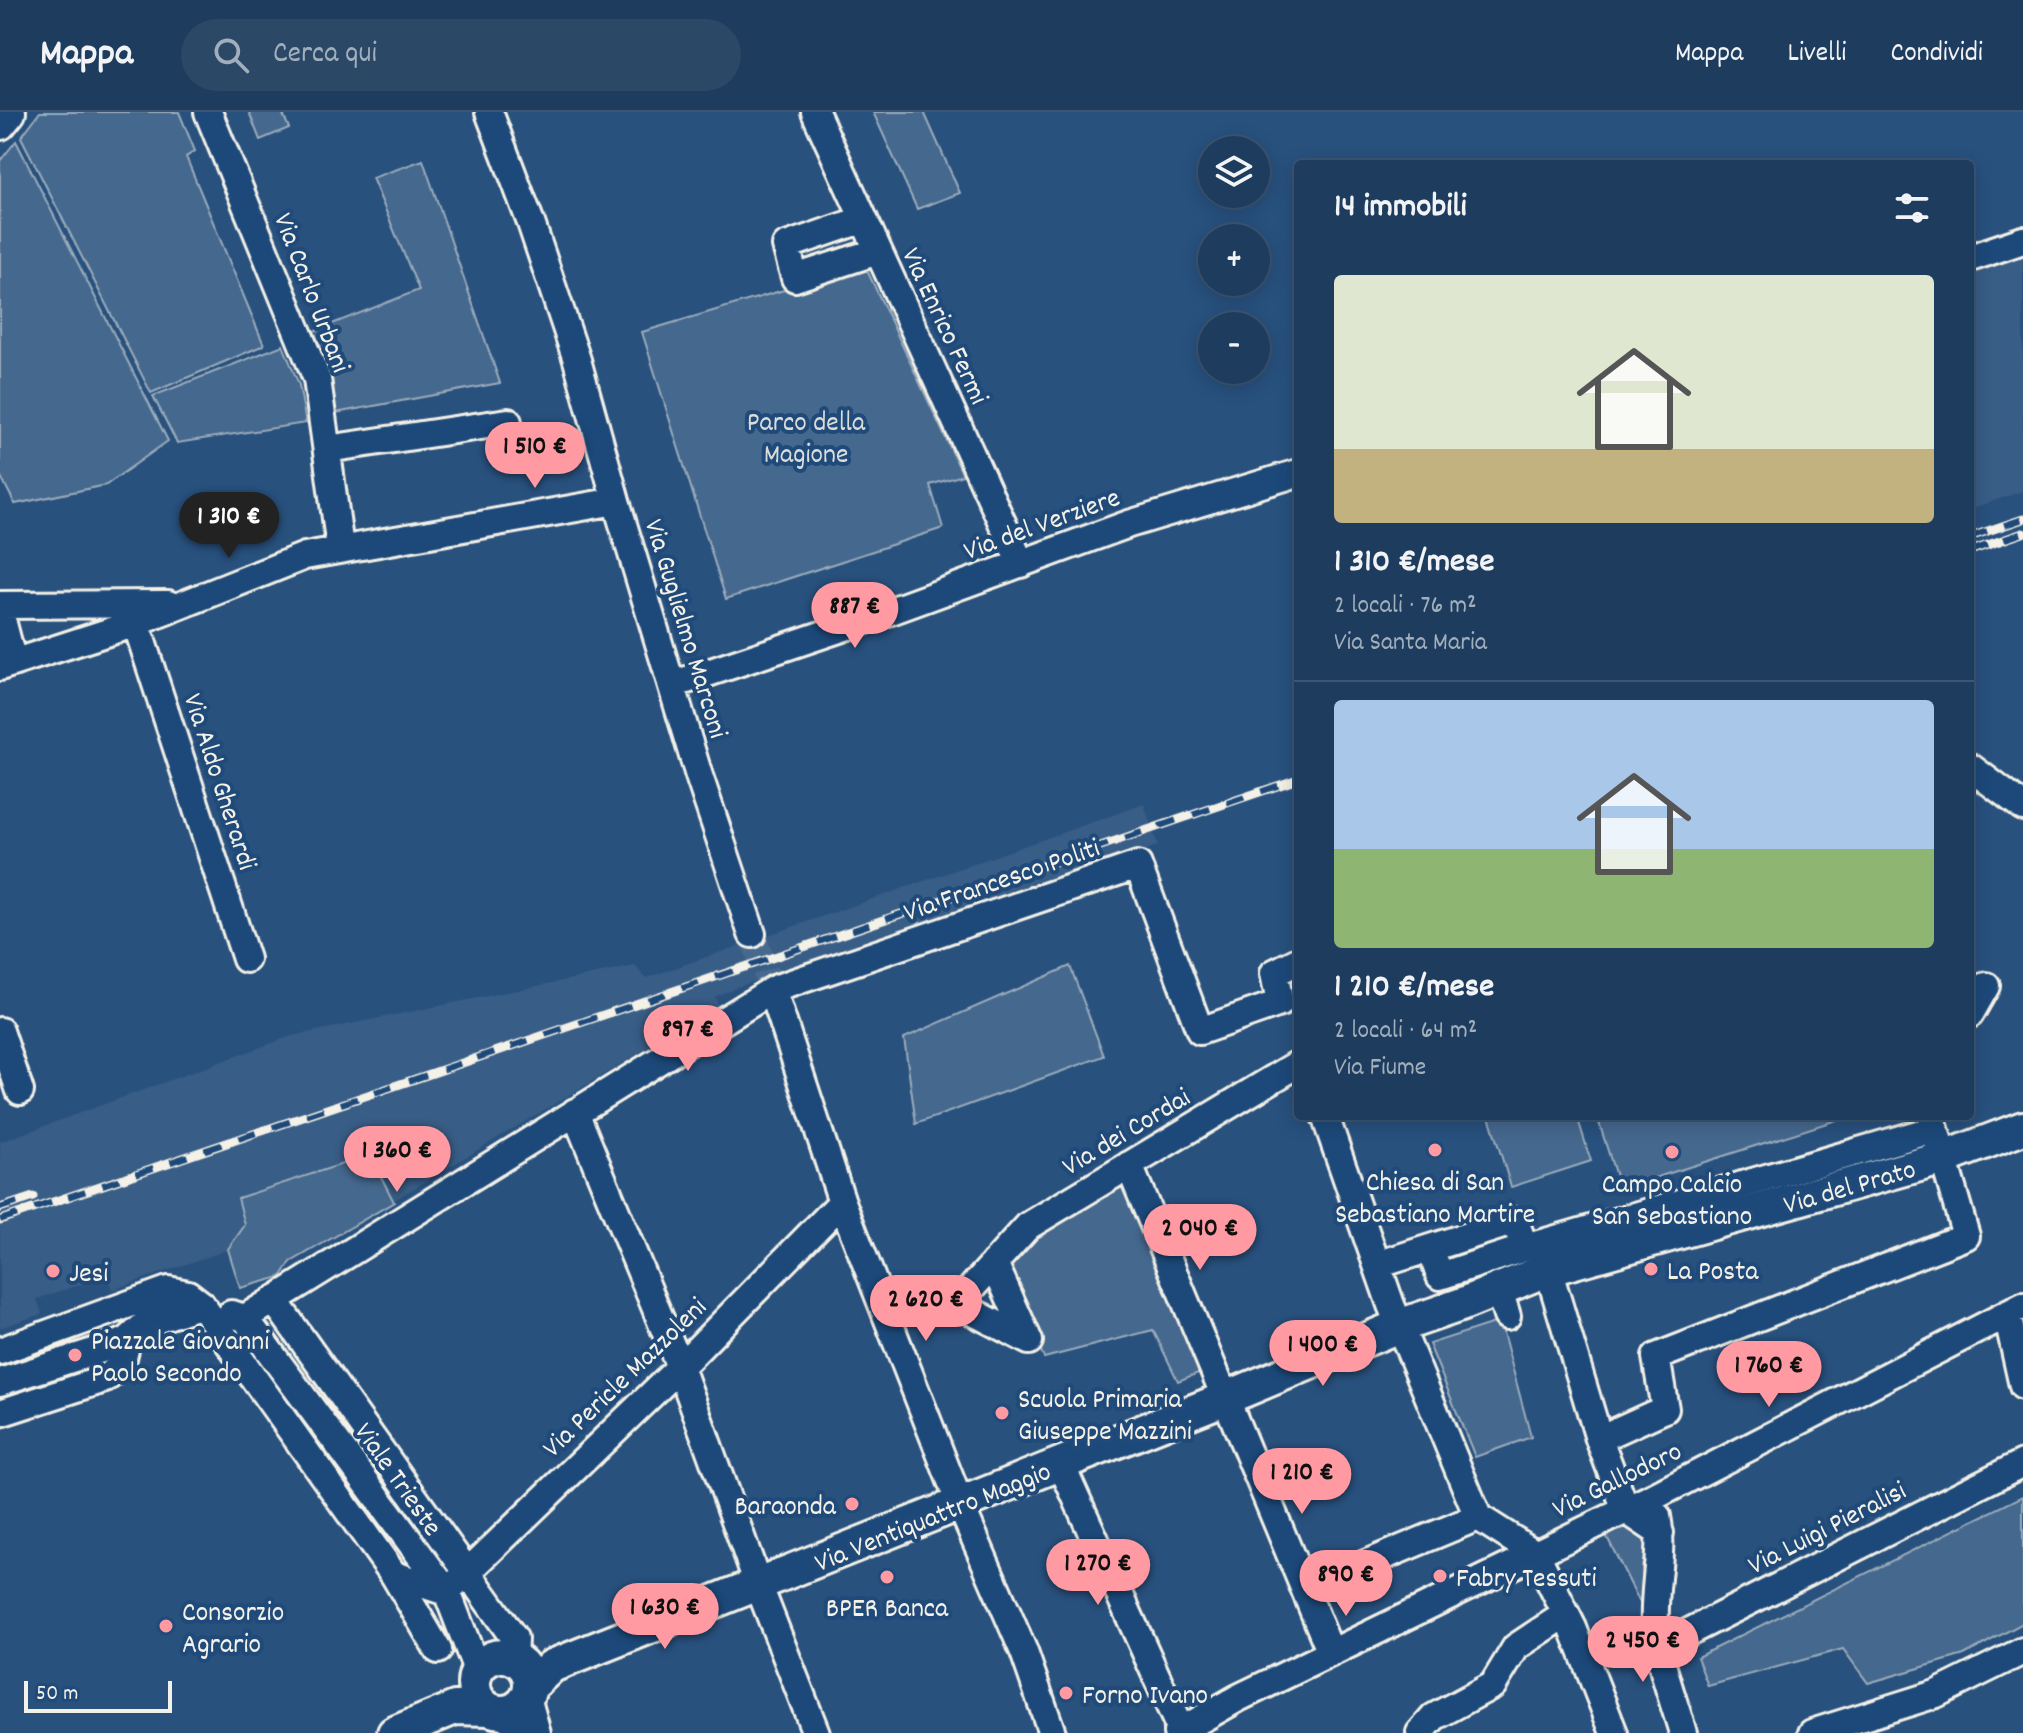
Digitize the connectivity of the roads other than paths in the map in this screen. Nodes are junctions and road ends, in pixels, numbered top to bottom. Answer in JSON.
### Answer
{"nodes":[{"id":1,"x":9,"y":112,"type":"edge"},
{"id":2,"x":208,"y":112,"type":"edge"},
{"id":3,"x":489,"y":112,"type":"edge"},
{"id":4,"x":815,"y":112,"type":"edge"},
{"id":5,"x":0,"y":123,"type":"edge"},
{"id":6,"x":864,"y":219,"type":"junction"},
{"id":7,"x":2023,"y":240,"type":"edge"},
{"id":8,"x":878,"y":251,"type":"junction"},
{"id":9,"x":1974,"y":257,"type":"edge"},
{"id":10,"x":508,"y":422,"type":"dead end"},
{"id":11,"x":327,"y":449,"type":"junction"},
{"id":12,"x":1294,"y":474,"type":"edge"},
{"id":13,"x":616,"y":501,"type":"junction"},
{"id":14,"x":340,"y":548,"type":"junction"},
{"id":15,"x":1021,"y":564,"type":"junction"},
{"id":16,"x":187,"y":604,"type":"junction"},
{"id":17,"x":0,"y":605,"type":"edge"},
{"id":18,"x":0,"y":612,"type":"edge"},
{"id":19,"x":136,"y":623,"type":"junction"},
{"id":20,"x":7,"y":665,"type":"edge"},
{"id":21,"x":672,"y":685,"type":"junction"},
{"id":22,"x":1974,"y":770,"type":"edge"},
{"id":23,"x":2023,"y":807,"type":"edge"},
{"id":24,"x":752,"y":934,"type":"tunnel mouth"},
{"id":25,"x":246,"y":959,"type":"dead end"},
{"id":26,"x":1294,"y":963,"type":"edge"},
{"id":27,"x":1986,"y":986,"type":"dead end"},
{"id":28,"x":776,"y":996,"type":"junction"},
{"id":29,"x":1974,"y":1007,"type":"edge"},
{"id":30,"x":0,"y":1032,"type":"edge"},
{"id":31,"x":1294,"y":1066,"type":"edge"},
{"id":32,"x":20,"y":1091,"type":"dead end"},
{"id":33,"x":575,"y":1112,"type":"junction"},
{"id":34,"x":1326,"y":1120,"type":"edge"},
{"id":35,"x":2023,"y":1128,"type":"edge"},
{"id":36,"x":1937,"y":1134,"type":"edge"},
{"id":37,"x":1129,"y":1165,"type":"junction"},
{"id":38,"x":842,"y":1202,"type":"junction"},
{"id":39,"x":1538,"y":1254,"type":"junction"},
{"id":40,"x":994,"y":1263,"type":"junction"},
{"id":41,"x":1377,"y":1265,"type":"junction"},
{"id":42,"x":274,"y":1300,"type":"junction"},
{"id":43,"x":950,"y":1300,"type":"junction"},
{"id":44,"x":201,"y":1304,"type":"junction"},
{"id":45,"x":2015,"y":1310,"type":"edge"},
{"id":46,"x":887,"y":1313,"type":"junction"},
{"id":47,"x":245,"y":1318,"type":"junction"},
{"id":48,"x":1399,"y":1326,"type":"junction"},
{"id":49,"x":127,"y":1341,"type":"junction"},
{"id":50,"x":0,"y":1351,"type":"edge"},
{"id":51,"x":680,"y":1367,"type":"junction"},
{"id":52,"x":0,"y":1382,"type":"edge"},
{"id":53,"x":2023,"y":1386,"type":"edge"},
{"id":54,"x":1226,"y":1398,"type":"junction"},
{"id":55,"x":0,"y":1413,"type":"edge"},
{"id":56,"x":324,"y":1425,"type":"junction"},
{"id":57,"x":1599,"y":1439,"type":"junction"},
{"id":58,"x":299,"y":1442,"type":"junction"},
{"id":59,"x":2023,"y":1463,"type":"edge"},
{"id":60,"x":1061,"y":1464,"type":"junction"},
{"id":61,"x":1653,"y":1497,"type":"junction"},
{"id":62,"x":960,"y":1504,"type":"junction"},
{"id":63,"x":1626,"y":1510,"type":"junction"},
{"id":64,"x":1478,"y":1517,"type":"junction"},
{"id":65,"x":398,"y":1525,"type":"junction"},
{"id":66,"x":1660,"y":1533,"type":"junction"},
{"id":67,"x":372,"y":1543,"type":"junction"},
{"id":68,"x":1536,"y":1554,"type":"junction"},
{"id":69,"x":467,"y":1572,"type":"junction"},
{"id":70,"x":394,"y":1575,"type":"junction"},
{"id":71,"x":758,"y":1584,"type":"junction"},
{"id":72,"x":1305,"y":1589,"type":"junction"},
{"id":73,"x":447,"y":1592,"type":"junction"},
{"id":74,"x":1566,"y":1614,"type":"junction"},
{"id":75,"x":1659,"y":1647,"type":"junction"},
{"id":76,"x":438,"y":1650,"type":"dead end"},
{"id":77,"x":2023,"y":1651,"type":"edge"},
{"id":78,"x":1331,"y":1653,"type":"junction"},
{"id":79,"x":505,"y":1692,"type":"edge"},
{"id":80,"x":1179,"y":1732,"type":"edge"},
{"id":81,"x":394,"y":1733,"type":"edge"},
{"id":82,"x":537,"y":1733,"type":"edge"},
{"id":83,"x":816,"y":1733,"type":"edge"},
{"id":84,"x":1052,"y":1733,"type":"edge"},
{"id":85,"x":1420,"y":1733,"type":"edge"},
{"id":86,"x":1614,"y":1733,"type":"edge"},
{"id":87,"x":1683,"y":1733,"type":"edge"},
{"id":88,"x":1812,"y":1733,"type":"edge"}],
"edges":[{"from":1,"to":5,"type":"main road"},
{"from":2,"to":11,"type":"street","name":"Via Carlo Urbani"},
{"from":3,"to":13,"type":"street","name":"Via Guglielmo Marconi"},
{"from":4,"to":6,"type":"street","name":"Via Enrico Fermi"},
{"from":6,"to":8,"type":"street","name":"Via Enrico Fermi"},
{"from":6,"to":8,"type":"street"},
{"from":7,"to":9,"type":"street"},
{"from":8,"to":15,"type":"street","name":"Via Enrico Fermi"},
{"from":10,"to":11,"type":"street"},
{"from":11,"to":14,"type":"street","name":"Via Carlo Urbani"},
{"from":12,"to":15,"type":"street","name":"Via del Verziere"},
{"from":13,"to":14,"type":"street"},
{"from":13,"to":21,"type":"street","name":"Via Guglielmo Marconi"},
{"from":14,"to":16,"type":"street"},
{"from":15,"to":21,"type":"street","name":"Via del Verziere"},
{"from":16,"to":17,"type":"street"},
{"from":16,"to":19,"type":"street"},
{"from":18,"to":20,"type":"street"},
{"from":19,"to":20,"type":"street"},
{"from":19,"to":25,"type":"street","name":"Via Aldo Gherardi"},
{"from":21,"to":24,"type":"street","name":"Via Guglielmo Marconi"},
{"from":22,"to":23,"type":"street"},
{"from":26,"to":28,"type":"street","name":"Via Francesco Politi"},
{"from":27,"to":29,"type":"street"},
{"from":28,"to":33,"type":"street"},
{"from":28,"to":38,"type":"street"},
{"from":30,"to":32,"type":"street"},
{"from":31,"to":37,"type":"street","name":"Via dei Cordai"},
{"from":33,"to":42,"type":"street"},
{"from":33,"to":51,"type":"street"},
{"from":34,"to":41,"type":"street"},
{"from":35,"to":36,"type":"main road","name":"Via del Prato"},
{"from":36,"to":39,"type":"main road","name":"Via del Prato"},
{"from":36,"to":57,"type":"street"},
{"from":37,"to":40,"type":"street","name":"Via dei Cordai"},
{"from":37,"to":54,"type":"street"},
{"from":38,"to":46,"type":"street"},
{"from":38,"to":51,"type":"street","name":"Via Pericle Mazzoleni"},
{"from":39,"to":41,"type":"street"},
{"from":39,"to":48,"type":"main road","name":"Via del Prato"},
{"from":39,"to":57,"type":"street"},
{"from":40,"to":43,"type":"street","name":"Via dei Cordai"},
{"from":40,"to":43,"type":"street"},
{"from":41,"to":48,"type":"street"},
{"from":42,"to":47,"type":"street"},
{"from":42,"to":69,"type":"street","name":"Viale Trieste"},
{"from":43,"to":46,"type":"street","name":"Via dei Cordai"},
{"from":44,"to":47,"type":"street"},
{"from":44,"to":49,"type":"street"},
{"from":44,"to":50,"type":"street"},
{"from":44,"to":58,"type":"street"},
{"from":45,"to":53,"type":"street"},
{"from":45,"to":61,"type":"street","name":"Via Gallodoro"},
{"from":46,"to":62,"type":"street"},
{"from":47,"to":56,"type":"street","name":"Viale Trieste"},
{"from":48,"to":54,"type":"main road","name":"Via Ventiquattro Maggio"},
{"from":48,"to":64,"type":"street"},
{"from":49,"to":52,"type":"street"},
{"from":49,"to":55,"type":"street"},
{"from":51,"to":69,"type":"street","name":"Via Pericle Mazzoleni"},
{"from":51,"to":71,"type":"street"},
{"from":54,"to":60,"type":"main road","name":"Via Ventiquattro Maggio"},
{"from":54,"to":72,"type":"street"},
{"from":56,"to":58,"type":"street","name":"Viale Trieste"},
{"from":56,"to":65,"type":"street","name":"Viale Trieste"},
{"from":57,"to":63,"type":"street"},
{"from":58,"to":67,"type":"street"},
{"from":59,"to":75,"type":"street","name":"Via Luigi Pieralisi"},
{"from":60,"to":62,"type":"main road","name":"Via Ventiquattro Maggio"},
{"from":60,"to":80,"type":"street"},
{"from":61,"to":63,"type":"street","name":"Via Gallodoro"},
{"from":61,"to":66,"type":"street"},
{"from":62,"to":71,"type":"main road","name":"Via Ventiquattro Maggio"},
{"from":62,"to":84,"type":"street"},
{"from":63,"to":66,"type":"street"},
{"from":63,"to":68,"type":"street","name":"Via Gallodoro"},
{"from":64,"to":68,"type":"street"},
{"from":64,"to":72,"type":"street"},
{"from":65,"to":67,"type":"street","name":"Viale Trieste"},
{"from":65,"to":73,"type":"street","name":"Viale Trieste"},
{"from":66,"to":75,"type":"street"},
{"from":67,"to":70,"type":"street"},
{"from":68,"to":74,"type":"street"},
{"from":68,"to":78,"type":"street","name":"Via Gallodoro"},
{"from":69,"to":73,"type":"street","name":"Via Pericle Mazzoleni"},
{"from":69,"to":79,"type":"street","name":"Viale Trieste"},
{"from":70,"to":73,"type":"street","name":"Viale Trieste"},
{"from":70,"to":76,"type":"street"},
{"from":71,"to":79,"type":"main road","name":"Via Ventiquattro Maggio"},
{"from":71,"to":83,"type":"street"},
{"from":72,"to":78,"type":"street"},
{"from":73,"to":79,"type":"street","name":"Viale Trieste"},
{"from":74,"to":85,"type":"street"},
{"from":74,"to":86,"type":"street"},
{"from":75,"to":87,"type":"street"},
{"from":77,"to":88,"type":"street"},
{"from":78,"to":80,"type":"street","name":"Via Gallodoro"},
{"from":79,"to":81,"type":"main road","name":"Via Ventiquattro Maggio"},
{"from":79,"to":82,"type":"street","name":"Viale Trieste"}]}
